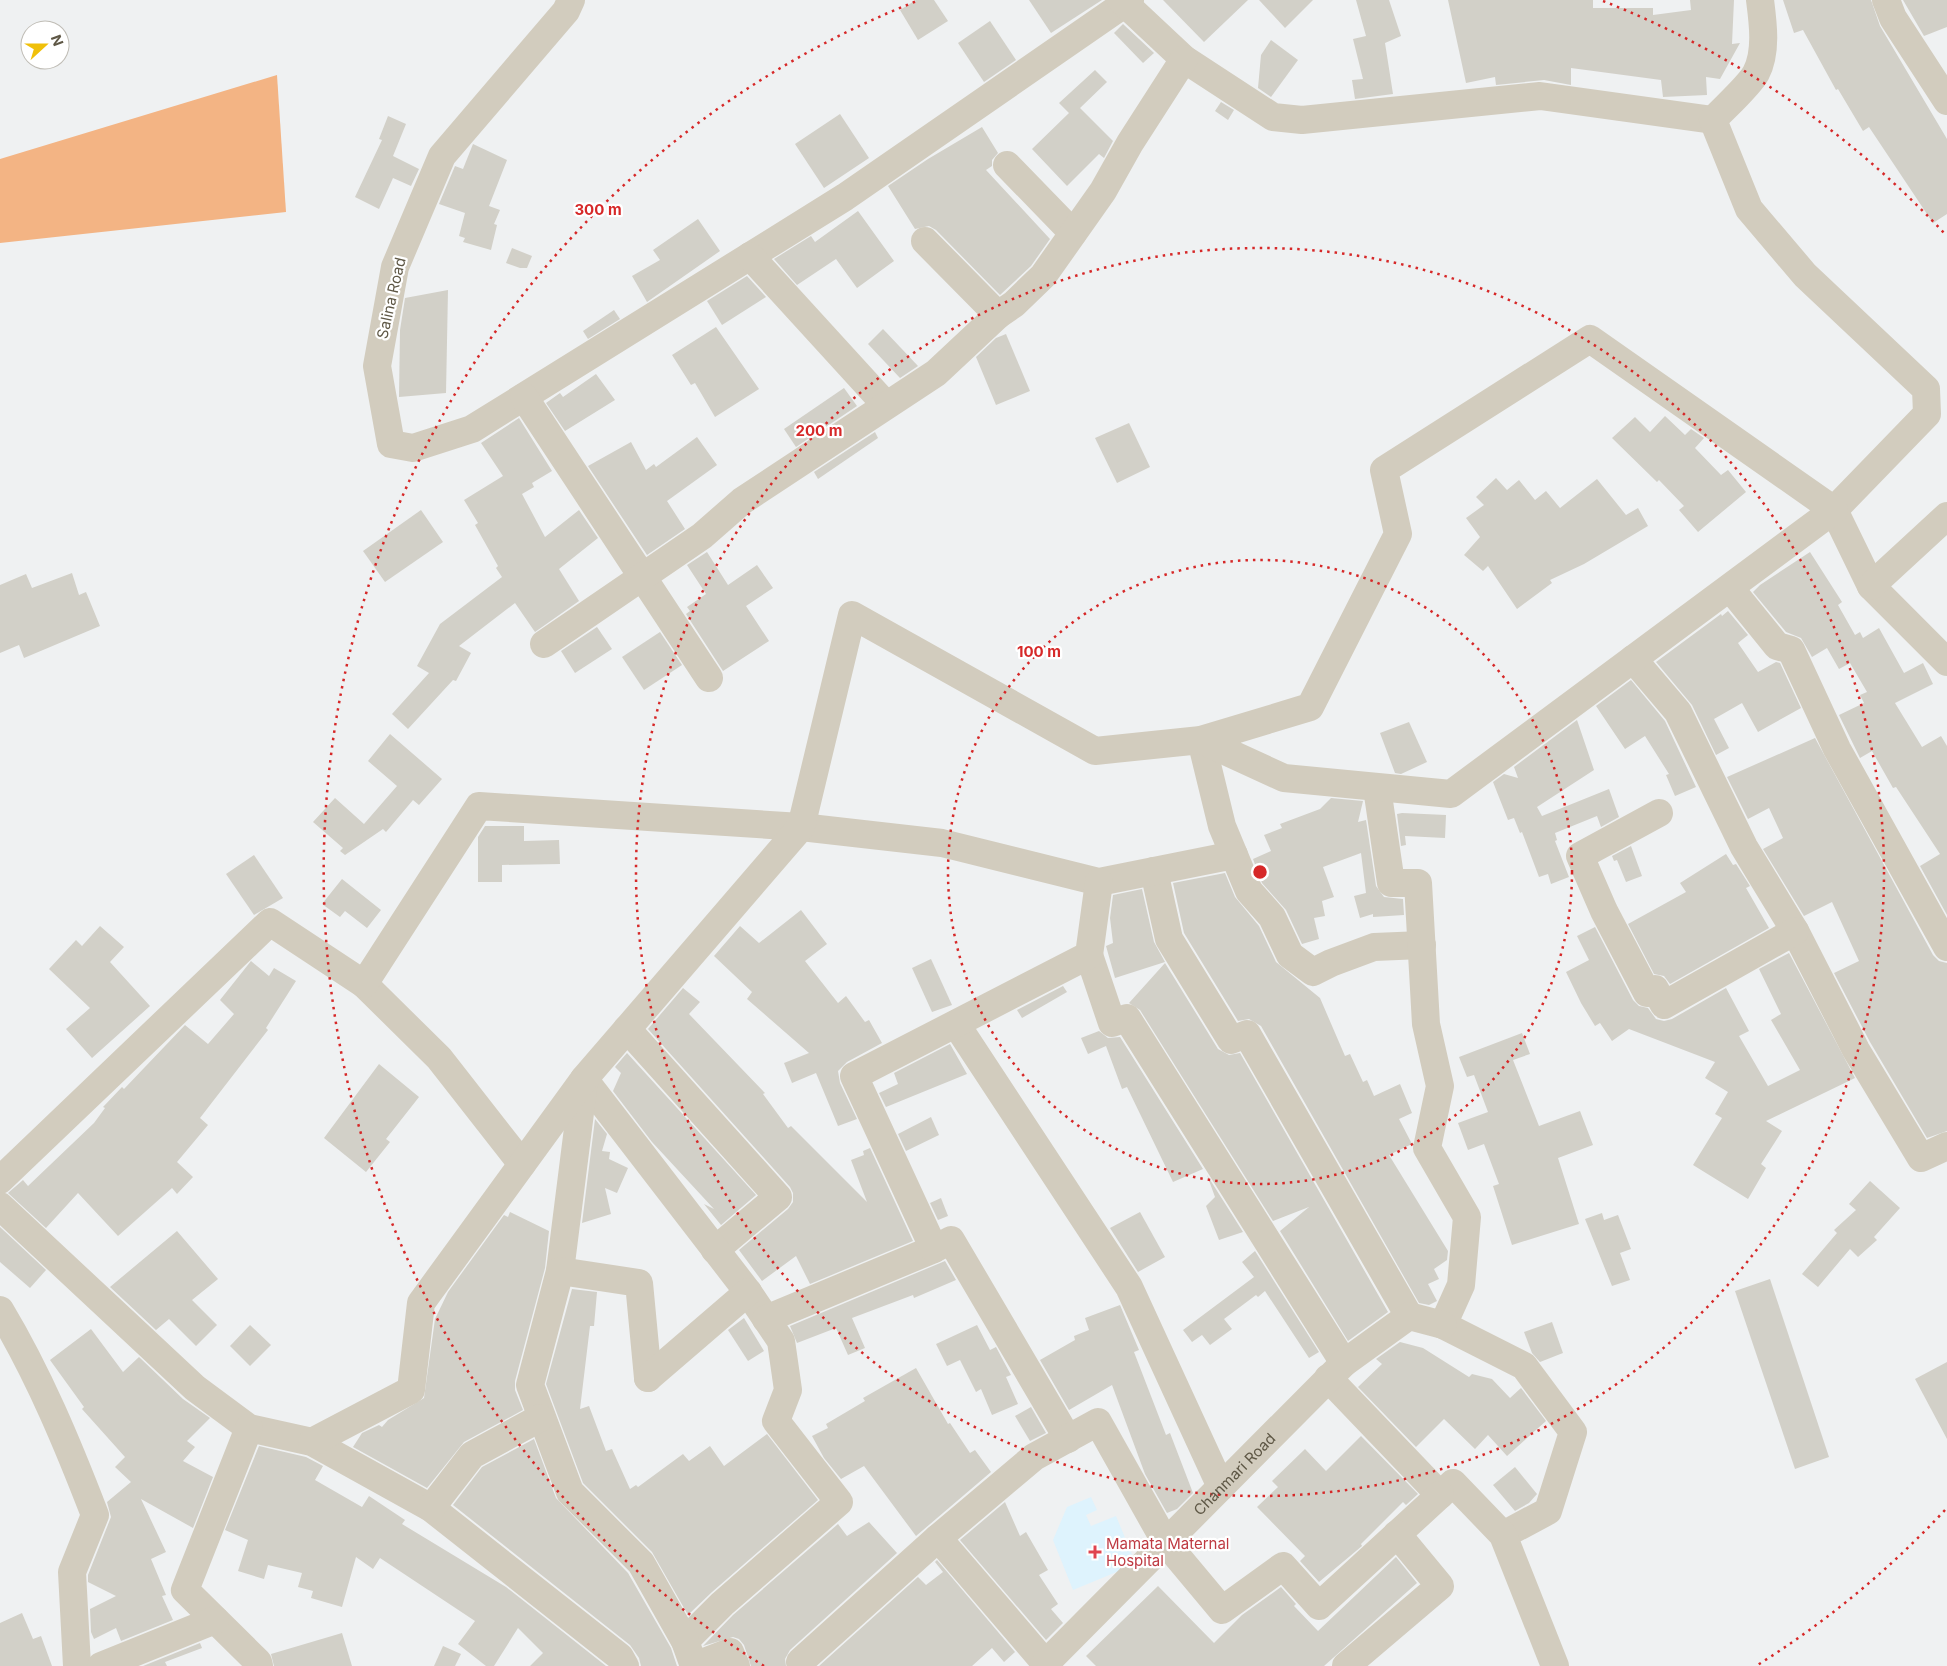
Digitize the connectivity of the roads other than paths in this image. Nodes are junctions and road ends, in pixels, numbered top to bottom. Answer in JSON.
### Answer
{"nodes":[{"id":1,"x":571,"y":0,"type":"edge"},
{"id":2,"x":1760,"y":0,"type":"edge"},
{"id":3,"x":1886,"y":0,"type":"edge"},
{"id":4,"x":1125,"y":1,"type":"edge"},
{"id":5,"x":1184,"y":59,"type":"junction"},
{"id":6,"x":1947,"y":101,"type":"edge"},
{"id":7,"x":1713,"y":120,"type":"junction"},
{"id":8,"x":1007,"y":165,"type":"dead end"},
{"id":9,"x":1073,"y":233,"type":"junction"},
{"id":10,"x":925,"y":241,"type":"dead end"},
{"id":11,"x":750,"y":256,"type":"junction"},
{"id":12,"x":998,"y":315,"type":"junction"},
{"id":13,"x":1947,"y":392,"type":"edge"},
{"id":14,"x":524,"y":397,"type":"junction"},
{"id":15,"x":886,"y":405,"type":"junction"},
{"id":16,"x":1927,"y":414,"type":"junction"},
{"id":17,"x":1834,"y":510,"type":"junction"},
{"id":18,"x":1947,"y":516,"type":"edge"},
{"id":19,"x":642,"y":575,"type":"junction"},
{"id":20,"x":1870,"y":586,"type":"junction"},
{"id":21,"x":1730,"y":588,"type":"junction"},
{"id":22,"x":544,"y":644,"type":"dead end"},
{"id":23,"x":1633,"y":659,"type":"junction"},
{"id":24,"x":1947,"y":662,"type":"edge"},
{"id":25,"x":709,"y":678,"type":"dead end"},
{"id":26,"x":1201,"y":740,"type":"junction"},
{"id":27,"x":1377,"y":788,"type":"junction"},
{"id":28,"x":1659,"y":813,"type":"dead end"},
{"id":29,"x":801,"y":827,"type":"junction"},
{"id":30,"x":1234,"y":855,"type":"junction"},
{"id":31,"x":1154,"y":872,"type":"junction"},
{"id":32,"x":1099,"y":882,"type":"junction"},
{"id":33,"x":1795,"y":931,"type":"junction"},
{"id":34,"x":1422,"y":945,"type":"junction"},
{"id":35,"x":1947,"y":947,"type":"edge"},
{"id":36,"x":1089,"y":955,"type":"junction"},
{"id":37,"x":364,"y":984,"type":"junction"},
{"id":38,"x":956,"y":1024,"type":"junction"},
{"id":39,"x":627,"y":1029,"type":"junction"},
{"id":40,"x":584,"y":1079,"type":"junction"},
{"id":41,"x":1947,"y":1146,"type":"edge"},
{"id":42,"x":522,"y":1164,"type":"junction"},
{"id":43,"x":0,"y":1180,"type":"edge"},
{"id":44,"x":0,"y":1206,"type":"edge"},
{"id":45,"x":934,"y":1249,"type":"junction"},
{"id":46,"x":715,"y":1250,"type":"junction"},
{"id":47,"x":560,"y":1271,"type":"junction"},
{"id":48,"x":748,"y":1292,"type":"junction"},
{"id":49,"x":0,"y":1310,"type":"edge"},
{"id":50,"x":1410,"y":1316,"type":"junction"},
{"id":51,"x":766,"y":1319,"type":"junction"},
{"id":52,"x":1444,"y":1325,"type":"junction"},
{"id":53,"x":1336,"y":1371,"type":"junction"},
{"id":54,"x":540,"y":1418,"type":"junction"},
{"id":55,"x":249,"y":1428,"type":"junction"},
{"id":56,"x":1068,"y":1439,"type":"junction"},
{"id":57,"x":312,"y":1442,"type":"junction"},
{"id":58,"x":1221,"y":1487,"type":"junction"},
{"id":59,"x":1440,"y":1495,"type":"junction"},
{"id":60,"x":431,"y":1508,"type":"junction"},
{"id":61,"x":1397,"y":1534,"type":"junction"},
{"id":62,"x":1503,"y":1535,"type":"junction"},
{"id":63,"x":938,"y":1538,"type":"junction"},
{"id":64,"x":1166,"y":1543,"type":"junction"},
{"id":65,"x":216,"y":1620,"type":"junction"},
{"id":66,"x":686,"y":1641,"type":"junction"},
{"id":67,"x":1045,"y":1665,"type":"edge"},
{"id":68,"x":77,"y":1666,"type":"edge"},
{"id":69,"x":101,"y":1666,"type":"edge"},
{"id":70,"x":259,"y":1666,"type":"edge"},
{"id":71,"x":625,"y":1666,"type":"edge"},
{"id":72,"x":736,"y":1666,"type":"edge"},
{"id":73,"x":802,"y":1666,"type":"edge"},
{"id":74,"x":1346,"y":1666,"type":"edge"},
{"id":75,"x":1555,"y":1666,"type":"edge"}],
"edges":[{"from":1,"to":14,"type":"street","name":"Salina Road"},
{"from":2,"to":7,"type":"street"},
{"from":3,"to":6,"type":"street"},
{"from":4,"to":5,"type":"street"},
{"from":4,"to":11,"type":"street"},
{"from":5,"to":7,"type":"street"},
{"from":5,"to":9,"type":"street"},
{"from":7,"to":16,"type":"street"},
{"from":8,"to":9,"type":"street"},
{"from":9,"to":12,"type":"street"},
{"from":10,"to":12,"type":"street"},
{"from":11,"to":14,"type":"street"},
{"from":11,"to":15,"type":"street"},
{"from":12,"to":15,"type":"street"},
{"from":13,"to":16,"type":"street"},
{"from":14,"to":19,"type":"street"},
{"from":15,"to":19,"type":"street"},
{"from":16,"to":17,"type":"street"},
{"from":17,"to":20,"type":"street"},
{"from":17,"to":21,"type":"street"},
{"from":17,"to":26,"type":"street"},
{"from":18,"to":20,"type":"street"},
{"from":19,"to":22,"type":"street"},
{"from":19,"to":25,"type":"street"},
{"from":20,"to":24,"type":"street"},
{"from":21,"to":23,"type":"street"},
{"from":21,"to":35,"type":"street"},
{"from":23,"to":27,"type":"street"},
{"from":23,"to":33,"type":"street"},
{"from":26,"to":27,"type":"street"},
{"from":26,"to":29,"type":"street"},
{"from":26,"to":30,"type":"street"},
{"from":27,"to":34,"type":"street"},
{"from":28,"to":33,"type":"street"},
{"from":29,"to":32,"type":"street"},
{"from":29,"to":37,"type":"street"},
{"from":29,"to":39,"type":"street"},
{"from":30,"to":31,"type":"street"},
{"from":30,"to":34,"type":"street"},
{"from":31,"to":32,"type":"street"},
{"from":31,"to":50,"type":"street"},
{"from":32,"to":36,"type":"street"},
{"from":33,"to":41,"type":"street"},
{"from":34,"to":52,"type":"street"},
{"from":36,"to":38,"type":"street"},
{"from":36,"to":53,"type":"street"},
{"from":37,"to":42,"type":"street"},
{"from":37,"to":43,"type":"street"},
{"from":38,"to":45,"type":"street"},
{"from":38,"to":58,"type":"street"},
{"from":39,"to":40,"type":"street"},
{"from":39,"to":46,"type":"street"},
{"from":40,"to":42,"type":"street"},
{"from":40,"to":46,"type":"street"},
{"from":40,"to":47,"type":"street"},
{"from":42,"to":57,"type":"street"},
{"from":44,"to":55,"type":"street"},
{"from":45,"to":51,"type":"street"},
{"from":45,"to":56,"type":"street"},
{"from":46,"to":48,"type":"street"},
{"from":47,"to":48,"type":"street"},
{"from":47,"to":54,"type":"street"},
{"from":48,"to":51,"type":"street"},
{"from":49,"to":68,"type":"street"},
{"from":50,"to":52,"type":"street"},
{"from":50,"to":53,"type":"street","name":"Chanmari Road"},
{"from":51,"to":66,"type":"street"},
{"from":52,"to":62,"type":"street"},
{"from":53,"to":58,"type":"street","name":"Chanmari Road"},
{"from":53,"to":59,"type":"street"},
{"from":54,"to":60,"type":"street"},
{"from":54,"to":66,"type":"street"},
{"from":55,"to":57,"type":"street"},
{"from":55,"to":65,"type":"street"},
{"from":56,"to":63,"type":"street"},
{"from":56,"to":64,"type":"street"},
{"from":57,"to":60,"type":"street"},
{"from":58,"to":64,"type":"street","name":"Chanmari Road"},
{"from":59,"to":61,"type":"street"},
{"from":59,"to":62,"type":"street"},
{"from":60,"to":71,"type":"street"},
{"from":61,"to":64,"type":"street"},
{"from":61,"to":74,"type":"street"},
{"from":62,"to":75,"type":"street"},
{"from":63,"to":67,"type":"street"},
{"from":63,"to":73,"type":"street"},
{"from":64,"to":67,"type":"street","name":"Chanmari Road"},
{"from":65,"to":69,"type":"street"},
{"from":65,"to":70,"type":"street"},
{"from":66,"to":72,"type":"street"}]}
